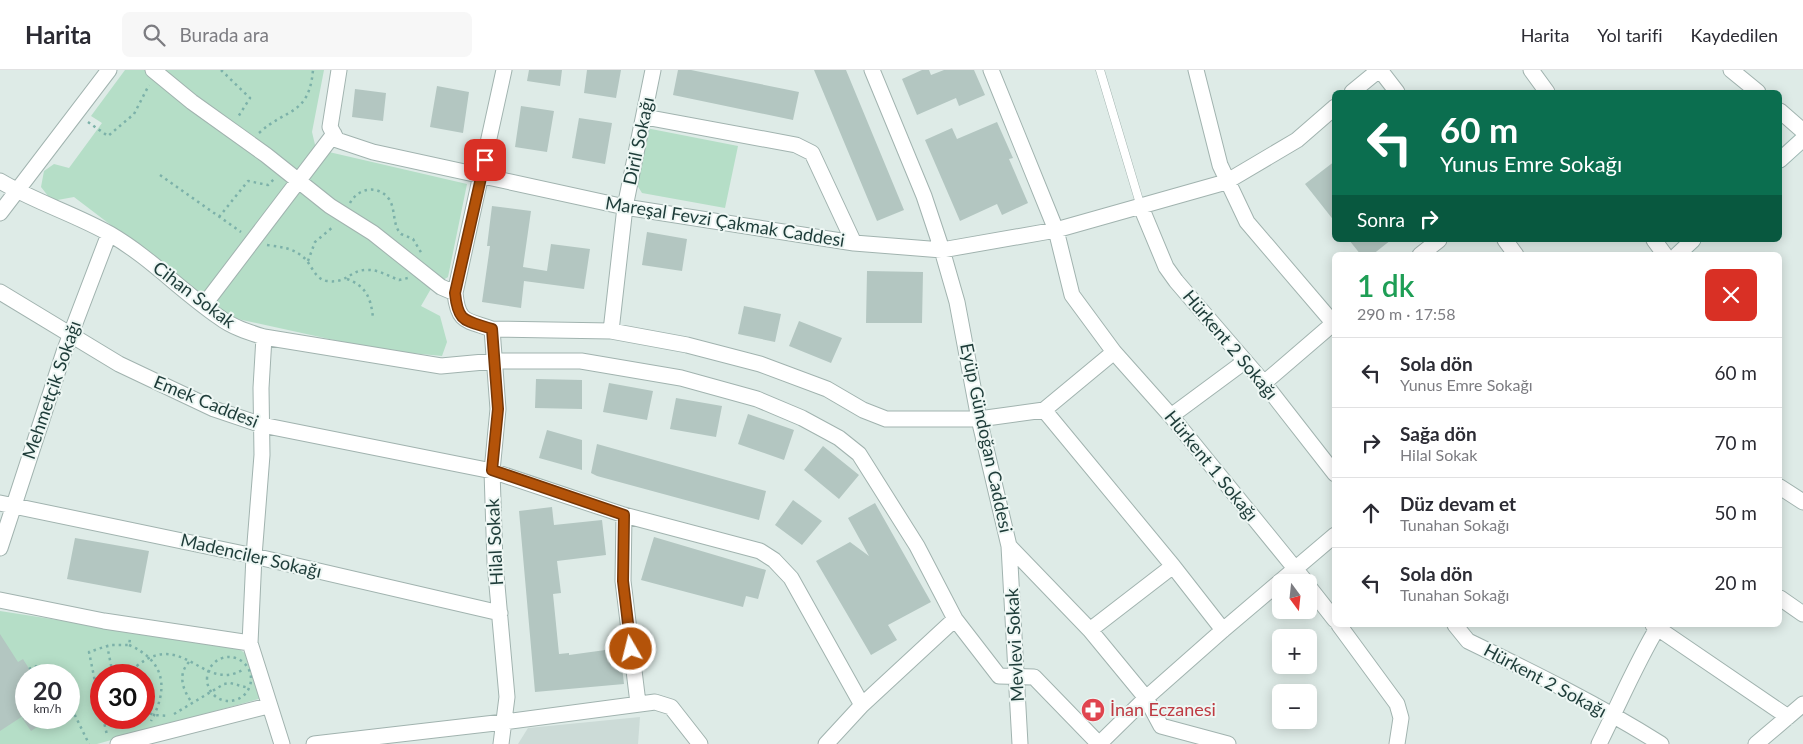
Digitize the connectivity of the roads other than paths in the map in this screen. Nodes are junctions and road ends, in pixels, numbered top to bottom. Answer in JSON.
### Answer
{"nodes":[{"id":1,"x":339,"y":70,"type":"edge"},
{"id":2,"x":504,"y":70,"type":"edge"},
{"id":3,"x":653,"y":70,"type":"edge"},
{"id":4,"x":872,"y":70,"type":"edge"},
{"id":5,"x":991,"y":70,"type":"edge"},
{"id":6,"x":1100,"y":70,"type":"edge"},
{"id":7,"x":1196,"y":70,"type":"edge"},
{"id":8,"x":1379,"y":70,"type":"edge"},
{"id":9,"x":1531,"y":70,"type":"edge"},
{"id":10,"x":1731,"y":70,"type":"edge"},
{"id":11,"x":154,"y":71,"type":"edge"},
{"id":12,"x":105,"y":72,"type":"edge"},
{"id":13,"x":1354,"y":90,"type":"edge"},
{"id":14,"x":1395,"y":90,"type":"edge"},
{"id":15,"x":1546,"y":90,"type":"edge"},
{"id":16,"x":1756,"y":90,"type":"edge"},
{"id":17,"x":1332,"y":111,"type":"edge"},
{"id":18,"x":1782,"y":113,"type":"edge"},
{"id":19,"x":645,"y":117,"type":"junction"},
{"id":20,"x":1803,"y":131,"type":"edge"},
{"id":21,"x":334,"y":134,"type":"junction"},
{"id":22,"x":1803,"y":139,"type":"edge"},
{"id":23,"x":1782,"y":158,"type":"edge"},
{"id":24,"x":481,"y":175,"type":"junction"},
{"id":25,"x":0,"y":181,"type":"edge"},
{"id":26,"x":299,"y":181,"type":"junction"},
{"id":27,"x":1226,"y":182,"type":"junction"},
{"id":28,"x":16,"y":191,"type":"junction"},
{"id":29,"x":625,"y":207,"type":"junction"},
{"id":30,"x":1141,"y":207,"type":"junction"},
{"id":31,"x":0,"y":213,"type":"edge"},
{"id":32,"x":1056,"y":230,"type":"junction"},
{"id":33,"x":109,"y":234,"type":"junction"},
{"id":34,"x":854,"y":242,"type":"junction"},
{"id":35,"x":1436,"y":242,"type":"edge"},
{"id":36,"x":1691,"y":242,"type":"edge"},
{"id":37,"x":942,"y":250,"type":"junction"},
{"id":38,"x":1424,"y":252,"type":"edge"},
{"id":39,"x":1680,"y":252,"type":"edge"},
{"id":40,"x":0,"y":292,"type":"edge"},
{"id":41,"x":455,"y":293,"type":"junction"},
{"id":42,"x":206,"y":303,"type":"junction"},
{"id":43,"x":1332,"y":320,"type":"edge"},
{"id":44,"x":1332,"y":326,"type":"edge"},
{"id":45,"x":492,"y":329,"type":"junction"},
{"id":46,"x":611,"y":331,"type":"junction"},
{"id":47,"x":71,"y":334,"type":"junction"},
{"id":48,"x":264,"y":337,"type":"junction"},
{"id":49,"x":1114,"y":352,"type":"junction"},
{"id":50,"x":495,"y":361,"type":"junction"},
{"id":51,"x":1244,"y":362,"type":"junction"},
{"id":52,"x":1264,"y":384,"type":"junction"},
{"id":53,"x":1044,"y":410,"type":"junction"},
{"id":54,"x":1171,"y":416,"type":"junction"},
{"id":55,"x":979,"y":419,"type":"junction"},
{"id":56,"x":262,"y":425,"type":"junction"},
{"id":57,"x":492,"y":470,"type":"junction"},
{"id":58,"x":1332,"y":470,"type":"edge"},
{"id":59,"x":1782,"y":488,"type":"edge"},
{"id":60,"x":1803,"y":502,"type":"edge"},
{"id":61,"x":6,"y":505,"type":"edge"},
{"id":62,"x":624,"y":515,"type":"junction"},
{"id":63,"x":1332,"y":537,"type":"edge"},
{"id":64,"x":1010,"y":546,"type":"junction"},
{"id":65,"x":0,"y":548,"type":"edge"},
{"id":66,"x":254,"y":556,"type":"junction"},
{"id":67,"x":1173,"y":566,"type":"junction"},
{"id":68,"x":1295,"y":568,"type":"junction"},
{"id":69,"x":1300,"y":574,"type":"edge"},
{"id":70,"x":1318,"y":598,"type":"edge"},
{"id":71,"x":1782,"y":599,"type":"edge"},
{"id":72,"x":0,"y":600,"type":"edge"},
{"id":73,"x":500,"y":613,"type":"junction"},
{"id":74,"x":1803,"y":614,"type":"edge"},
{"id":75,"x":1332,"y":616,"type":"edge"},
{"id":76,"x":955,"y":620,"type":"junction"},
{"id":77,"x":1340,"y":627,"type":"edge"},
{"id":78,"x":1457,"y":627,"type":"edge"},
{"id":79,"x":1656,"y":627,"type":"edge"},
{"id":80,"x":1658,"y":627,"type":"edge"},
{"id":81,"x":1090,"y":630,"type":"junction"},
{"id":82,"x":1223,"y":630,"type":"junction"},
{"id":83,"x":250,"y":643,"type":"junction"},
{"id":84,"x":1017,"y":676,"type":"junction"},
{"id":85,"x":1146,"y":698,"type":"junction"},
{"id":86,"x":267,"y":701,"type":"junction"},
{"id":87,"x":638,"y":703,"type":"junction"},
{"id":88,"x":1803,"y":704,"type":"edge"},
{"id":89,"x":862,"y":705,"type":"junction"},
{"id":90,"x":1613,"y":717,"type":"junction"},
{"id":91,"x":1788,"y":717,"type":"junction"},
{"id":92,"x":504,"y":722,"type":"junction"},
{"id":93,"x":118,"y":744,"type":"edge"},
{"id":94,"x":282,"y":744,"type":"edge"},
{"id":95,"x":314,"y":744,"type":"edge"},
{"id":96,"x":501,"y":744,"type":"edge"},
{"id":97,"x":700,"y":744,"type":"edge"},
{"id":98,"x":826,"y":744,"type":"edge"},
{"id":99,"x":1020,"y":744,"type":"edge"},
{"id":100,"x":1099,"y":744,"type":"edge"},
{"id":101,"x":1228,"y":744,"type":"edge"},
{"id":102,"x":1397,"y":744,"type":"edge"},
{"id":103,"x":1599,"y":744,"type":"edge"},
{"id":104,"x":1661,"y":744,"type":"edge"},
{"id":105,"x":1756,"y":744,"type":"edge"}],
"edges":[{"from":1,"to":21,"type":"street"},
{"from":2,"to":24,"type":"street"},
{"from":3,"to":19,"type":"street","name":"Diril Sokağı"},
{"from":4,"to":37,"type":"street","name":"Eyüp Gündoğan Caddesi"},
{"from":5,"to":32,"type":"street","name":"Hürkent 1 Sokağı"},
{"from":6,"to":30,"type":"lane"},
{"from":7,"to":27,"type":"street"},
{"from":8,"to":13,"type":"street"},
{"from":8,"to":14,"type":"street"},
{"from":9,"to":15,"type":"street"},
{"from":10,"to":16,"type":"street"},
{"from":11,"to":26,"type":"street"},
{"from":12,"to":28,"type":"street"},
{"from":17,"to":27,"type":"street","name":"Mareşal Fevzi Çakmak Caddesi"},
{"from":18,"to":20,"type":"street"},
{"from":19,"to":29,"type":"street","name":"Diril Sokağı"},
{"from":19,"to":34,"type":"street"},
{"from":21,"to":24,"type":"street","name":"Mareşal Fevzi Çakmak Caddesi"},
{"from":21,"to":26,"type":"street"},
{"from":22,"to":23,"type":"street"},
{"from":24,"to":29,"type":"street","name":"Mareşal Fevzi Çakmak Caddesi"},
{"from":24,"to":41,"type":"street"},
{"from":25,"to":28,"type":"street","name":"Cihan Sokak"},
{"from":26,"to":41,"type":"street"},
{"from":26,"to":42,"type":"street"},
{"from":27,"to":30,"type":"street","name":"Mareşal Fevzi Çakmak Caddesi"},
{"from":27,"to":43,"type":"street"},
{"from":28,"to":31,"type":"street"},
{"from":28,"to":33,"type":"street","name":"Cihan Sokak"},
{"from":29,"to":34,"type":"street","name":"Mareşal Fevzi Çakmak Caddesi"},
{"from":29,"to":46,"type":"street","name":"Diril Sokağı"},
{"from":30,"to":32,"type":"street","name":"Mareşal Fevzi Çakmak Caddesi"},
{"from":30,"to":51,"type":"street","name":"Hürkent 2 Sokağı"},
{"from":32,"to":37,"type":"street","name":"Mareşal Fevzi Çakmak Caddesi"},
{"from":32,"to":49,"type":"street","name":"Hürkent 1 Sokağı"},
{"from":33,"to":42,"type":"street","name":"Cihan Sokak"},
{"from":33,"to":47,"type":"street","name":"Mehmetçik Sokağı"},
{"from":34,"to":37,"type":"street","name":"Mareşal Fevzi Çakmak Caddesi"},
{"from":35,"to":38,"type":"street"},
{"from":36,"to":39,"type":"street"},
{"from":37,"to":55,"type":"street","name":"Eyüp Gündoğan Caddesi"},
{"from":40,"to":47,"type":"street","name":"Emek Caddesi"},
{"from":41,"to":45,"type":"street"},
{"from":42,"to":48,"type":"street","name":"Cihan Sokak"},
{"from":44,"to":52,"type":"street"},
{"from":45,"to":46,"type":"street"},
{"from":45,"to":50,"type":"street","name":"Hilal Sokak"},
{"from":46,"to":55,"type":"street"},
{"from":47,"to":56,"type":"street","name":"Emek Caddesi"},
{"from":47,"to":61,"type":"street","name":"Mehmetçik Sokağı"},
{"from":48,"to":50,"type":"street","name":"Cihan Sokak"},
{"from":48,"to":56,"type":"street"},
{"from":49,"to":53,"type":"street"},
{"from":49,"to":54,"type":"street","name":"Hürkent 1 Sokağı"},
{"from":50,"to":57,"type":"street","name":"Hilal Sokak"},
{"from":50,"to":76,"type":"street","name":"Cihan Sokak"},
{"from":51,"to":52,"type":"street","name":"Hürkent 2 Sokağı"},
{"from":51,"to":54,"type":"street"},
{"from":52,"to":58,"type":"street","name":"Hürkent 2 Sokağı"},
{"from":53,"to":55,"type":"street"},
{"from":53,"to":67,"type":"street"},
{"from":54,"to":68,"type":"street","name":"Hürkent 1 Sokağı"},
{"from":55,"to":64,"type":"street","name":"Eyüp Gündoğan Caddesi"},
{"from":56,"to":57,"type":"street","name":"Emek Caddesi"},
{"from":56,"to":66,"type":"street"},
{"from":57,"to":62,"type":"street","name":"Emek Caddesi"},
{"from":57,"to":73,"type":"street","name":"Hilal Sokak"},
{"from":59,"to":60,"type":"street"},
{"from":61,"to":65,"type":"street","name":"Mehmetçik Sokağı"},
{"from":61,"to":66,"type":"street","name":"Madenciler Sokağı"},
{"from":62,"to":87,"type":"street"},
{"from":62,"to":89,"type":"street","name":"Emek Caddesi"},
{"from":63,"to":68,"type":"street"},
{"from":64,"to":81,"type":"street","name":"Eyüp Gündoğan Caddesi"},
{"from":64,"to":84,"type":"street","name":"Mevlevi Sokak"},
{"from":66,"to":73,"type":"street","name":"Madenciler Sokağı"},
{"from":66,"to":83,"type":"street"},
{"from":67,"to":81,"type":"street"},
{"from":67,"to":82,"type":"street"},
{"from":68,"to":69,"type":"street","name":"Hürkent 1 Sokağı"},
{"from":68,"to":82,"type":"street"},
{"from":70,"to":75,"type":"street"},
{"from":71,"to":74,"type":"street"},
{"from":72,"to":83,"type":"street"},
{"from":73,"to":92,"type":"street","name":"Hilal Sokak"},
{"from":76,"to":84,"type":"street","name":"Cihan Sokak"},
{"from":76,"to":89,"type":"street"},
{"from":77,"to":102,"type":"street"},
{"from":78,"to":90,"type":"street","name":"Hürkent 2 Sokağı"},
{"from":79,"to":90,"type":"street"},
{"from":80,"to":91,"type":"street"},
{"from":81,"to":85,"type":"street","name":"Eyüp Gündoğan Caddesi"},
{"from":82,"to":85,"type":"street"},
{"from":83,"to":86,"type":"street"},
{"from":84,"to":99,"type":"street","name":"Mevlevi Sokak"},
{"from":84,"to":100,"type":"street"},
{"from":85,"to":100,"type":"street"},
{"from":85,"to":101,"type":"street","name":"Eyüp Gündoğan Caddesi"},
{"from":86,"to":93,"type":"street"},
{"from":86,"to":94,"type":"street"},
{"from":87,"to":92,"type":"street"},
{"from":87,"to":97,"type":"street"},
{"from":88,"to":91,"type":"street"},
{"from":89,"to":98,"type":"street"},
{"from":90,"to":103,"type":"street"},
{"from":90,"to":104,"type":"street","name":"Hürkent 2 Sokağı"},
{"from":91,"to":105,"type":"street"},
{"from":92,"to":95,"type":"street"},
{"from":92,"to":96,"type":"street","name":"Hilal Sokak"}]}
